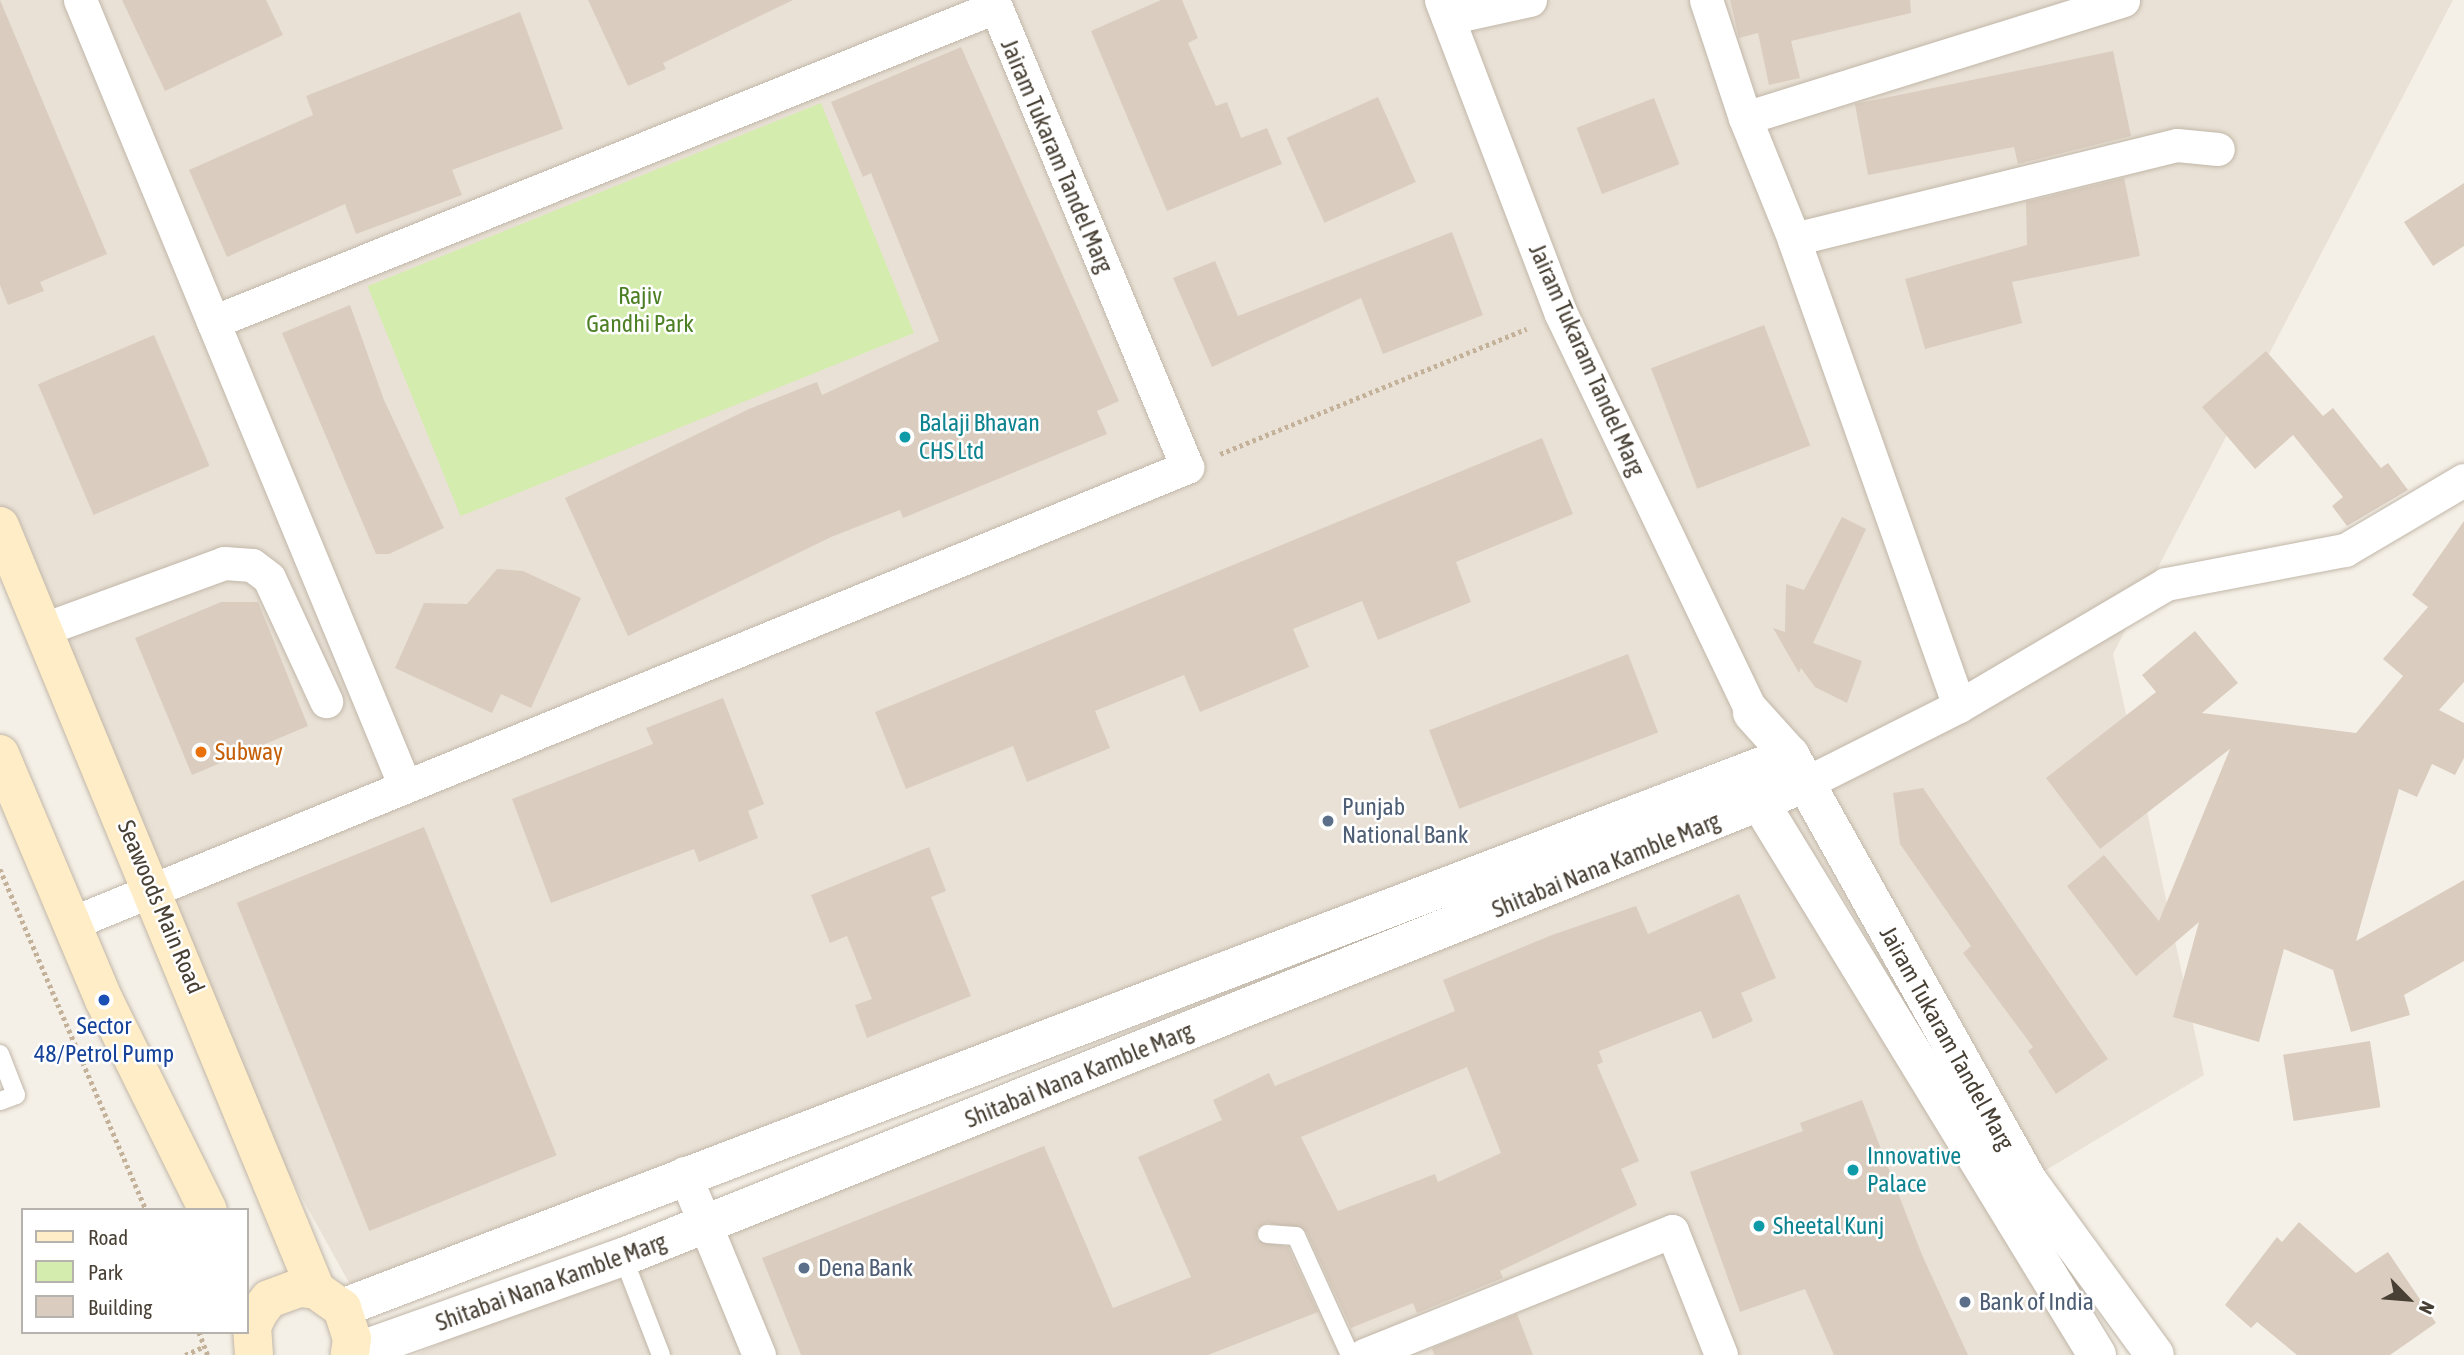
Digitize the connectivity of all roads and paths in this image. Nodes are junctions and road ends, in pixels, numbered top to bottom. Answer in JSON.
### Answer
{"nodes":[{"id":1,"x":80,"y":0,"type":"edge"},
{"id":2,"x":1530,"y":0,"type":"edge"},
{"id":3,"x":1706,"y":0,"type":"edge"},
{"id":4,"x":2123,"y":0,"type":"edge"},
{"id":5,"x":994,"y":3,"type":"edge"},
{"id":6,"x":1445,"y":9,"type":"edge"},
{"id":7,"x":1745,"y":118,"type":"junction"},
{"id":8,"x":2218,"y":149,"type":"dead end"},
{"id":9,"x":1794,"y":239,"type":"junction"},
{"id":10,"x":1561,"y":314,"type":"junction"},
{"id":11,"x":213,"y":322,"type":"junction"},
{"id":12,"x":1186,"y":467,"type":"junction"},
{"id":13,"x":2464,"y":480,"type":"edge"},
{"id":14,"x":0,"y":526,"type":"edge"},
{"id":15,"x":44,"y":629,"type":"junction"},
{"id":16,"x":326,"y":701,"type":"dead end"},
{"id":17,"x":1959,"y":706,"type":"junction"},
{"id":18,"x":1752,"y":712,"type":"junction"},
{"id":19,"x":0,"y":754,"type":"edge"},
{"id":20,"x":1797,"y":770,"type":"junction"},
{"id":21,"x":7,"y":785,"type":"edge"},
{"id":22,"x":405,"y":786,"type":"junction"},
{"id":23,"x":1751,"y":789,"type":"junction"},
{"id":24,"x":0,"y":869,"type":"edge"},
{"id":25,"x":154,"y":889,"type":"junction"},
{"id":26,"x":72,"y":923,"type":"junction"},
{"id":27,"x":0,"y":1054,"type":"edge"},
{"id":28,"x":0,"y":1101,"type":"edge"},
{"id":29,"x":684,"y":1173,"type":"junction"},
{"id":30,"x":145,"y":1208,"type":"edge"},
{"id":31,"x":207,"y":1208,"type":"edge"},
{"id":32,"x":705,"y":1225,"type":"junction"},
{"id":33,"x":1267,"y":1234,"type":"dead end"},
{"id":34,"x":623,"y":1257,"type":"junction"},
{"id":35,"x":253,"y":1299,"type":"edge"},
{"id":36,"x":329,"y":1299,"type":"junction"},
{"id":37,"x":200,"y":1334,"type":"edge"},
{"id":38,"x":205,"y":1346,"type":"junction"},
{"id":39,"x":1367,"y":1354,"type":"edge"},
{"id":40,"x":185,"y":1355,"type":"edge"},
{"id":41,"x":208,"y":1355,"type":"edge"},
{"id":42,"x":254,"y":1355,"type":"edge"},
{"id":43,"x":350,"y":1355,"type":"edge"},
{"id":44,"x":661,"y":1355,"type":"edge"},
{"id":45,"x":759,"y":1355,"type":"edge"},
{"id":46,"x":1721,"y":1355,"type":"edge"},
{"id":47,"x":2097,"y":1355,"type":"edge"},
{"id":48,"x":2155,"y":1355,"type":"edge"}],
"edges":[{"from":1,"to":11,"type":"street"},
{"from":2,"to":6,"type":"street"},
{"from":3,"to":7,"type":"street"},
{"from":4,"to":7,"type":"street"},
{"from":5,"to":11,"type":"street"},
{"from":5,"to":12,"type":"street","name":"Jairam Tukaram Tandel Marg"},
{"from":6,"to":10,"type":"street","name":"Jairam Tukaram Tandel Marg"},
{"from":7,"to":9,"type":"street"},
{"from":8,"to":9,"type":"street"},
{"from":9,"to":17,"type":"street"},
{"from":10,"to":12,"type":"path"},
{"from":10,"to":18,"type":"street","name":"Jairam Tukaram Tandel Marg"},
{"from":11,"to":22,"type":"street"},
{"from":12,"to":22,"type":"street"},
{"from":13,"to":17,"type":"street"},
{"from":14,"to":15,"type":"main road","name":"Seawoods Main Road"},
{"from":15,"to":16,"type":"street"},
{"from":15,"to":25,"type":"main road","name":"Seawoods Main Road"},
{"from":17,"to":20,"type":"street"},
{"from":18,"to":20,"type":"street","name":"Jairam Tukaram Tandel Marg"},
{"from":18,"to":23,"type":"street"},
{"from":19,"to":21,"type":"main road"},
{"from":20,"to":23,"type":"street","name":"Shitabai Nana Kamble Marg"},
{"from":20,"to":48,"type":"street","name":"Jairam Tukaram Tandel Marg"},
{"from":21,"to":26,"type":"main road"},
{"from":22,"to":25,"type":"street"},
{"from":23,"to":29,"type":"street","name":"Shitabai Nana Kamble Marg"},
{"from":23,"to":32,"type":"street","name":"Shitabai Nana Kamble Marg"},
{"from":23,"to":47,"type":"street","name":"Jairam Tukaram Tandel Marg"},
{"from":24,"to":30,"type":"path"},
{"from":25,"to":26,"type":"street"},
{"from":25,"to":36,"type":"main road","name":"Seawoods Main Road"},
{"from":26,"to":31,"type":"main road"},
{"from":27,"to":28,"type":"lane"},
{"from":29,"to":32,"type":"street"},
{"from":29,"to":36,"type":"street","name":"Shitabai Nana Kamble Marg"},
{"from":32,"to":34,"type":"street","name":"Shitabai Nana Kamble Marg"},
{"from":32,"to":45,"type":"street"},
{"from":33,"to":39,"type":"lane"},
{"from":34,"to":43,"type":"street","name":"Shitabai Nana Kamble Marg"},
{"from":34,"to":44,"type":"lane"},
{"from":35,"to":36,"type":"main road"},
{"from":35,"to":42,"type":"main road"},
{"from":36,"to":43,"type":"main road","name":"Seawoods Main Road"},
{"from":37,"to":38,"type":"path"},
{"from":38,"to":40,"type":"path"},
{"from":38,"to":41,"type":"path"},
{"from":39,"to":46,"type":"street"}]}
